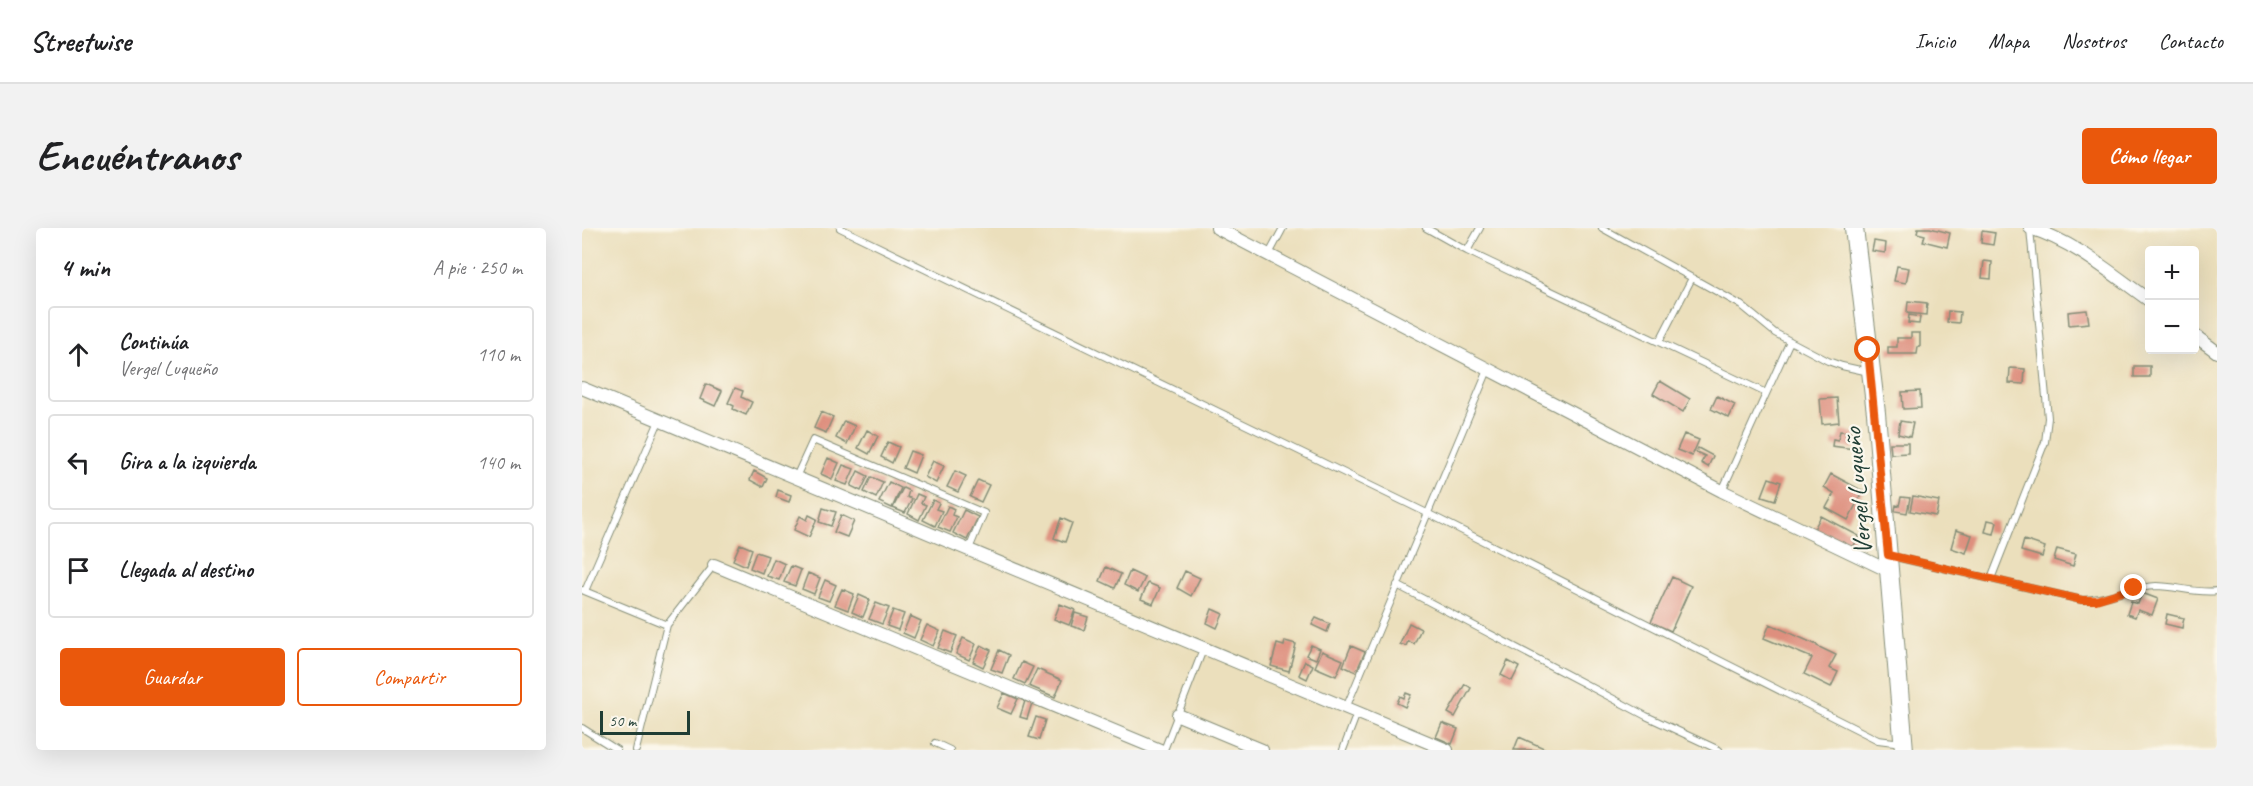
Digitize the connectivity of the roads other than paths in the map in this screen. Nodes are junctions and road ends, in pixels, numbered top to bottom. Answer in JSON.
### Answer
{"nodes":[{"id":1,"x":840,"y":228,"type":"edge"},
{"id":2,"x":1217,"y":228,"type":"edge"},
{"id":3,"x":1283,"y":228,"type":"edge"},
{"id":4,"x":1426,"y":228,"type":"edge"},
{"id":5,"x":1480,"y":228,"type":"edge"},
{"id":6,"x":1602,"y":228,"type":"edge"},
{"id":7,"x":1854,"y":228,"type":"edge"},
{"id":8,"x":2030,"y":228,"type":"edge"},
{"id":9,"x":1467,"y":251,"type":"junction"},
{"id":10,"x":1268,"y":256,"type":"junction"},
{"id":11,"x":1692,"y":278,"type":"junction"},
{"id":12,"x":2149,"y":300,"type":"edge"},
{"id":13,"x":2199,"y":339,"type":"edge"},
{"id":14,"x":1790,"y":341,"type":"junction"},
{"id":15,"x":1659,"y":342,"type":"junction"},
{"id":16,"x":2217,"y":352,"type":"edge"},
{"id":17,"x":1488,"y":370,"type":"junction"},
{"id":18,"x":1870,"y":372,"type":"junction"},
{"id":19,"x":582,"y":388,"type":"edge"},
{"id":20,"x":1766,"y":393,"type":"junction"},
{"id":21,"x":660,"y":420,"type":"junction"},
{"id":22,"x":796,"y":477,"type":"junction"},
{"id":23,"x":1722,"y":491,"type":"junction"},
{"id":24,"x":1427,"y":513,"type":"junction"},
{"id":25,"x":969,"y":549,"type":"junction"},
{"id":26,"x":1888,"y":563,"type":"junction"},
{"id":27,"x":714,"y":565,"type":"joint"},
{"id":28,"x":1991,"y":579,"type":"junction"},
{"id":29,"x":1397,"y":585,"type":"junction"},
{"id":30,"x":584,"y":591,"type":"edge"},
{"id":31,"x":2217,"y":591,"type":"edge"},
{"id":32,"x":667,"y":625,"type":"junction"},
{"id":33,"x":1204,"y":647,"type":"junction"},
{"id":34,"x":1351,"y":711,"type":"junction"},
{"id":35,"x":1178,"y":715,"type":"junction"},
{"id":36,"x":582,"y":728,"type":"edge"},
{"id":37,"x":936,"y":743,"type":"dead end"},
{"id":38,"x":1903,"y":746,"type":"edge"},
{"id":39,"x":616,"y":750,"type":"edge"},
{"id":40,"x":636,"y":750,"type":"edge"},
{"id":41,"x":950,"y":750,"type":"edge"},
{"id":42,"x":1162,"y":750,"type":"edge"},
{"id":43,"x":1262,"y":750,"type":"edge"},
{"id":44,"x":1342,"y":750,"type":"edge"},
{"id":45,"x":1447,"y":750,"type":"edge"},
{"id":46,"x":1719,"y":750,"type":"edge"}],
"edges":[{"from":1,"to":24,"type":"lane"},
{"from":2,"to":10,"type":"street"},
{"from":3,"to":10,"type":"lane"},
{"from":4,"to":9,"type":"lane"},
{"from":5,"to":9,"type":"lane"},
{"from":6,"to":11,"type":"lane"},
{"from":7,"to":18,"type":"main road","name":"Vergel Luqueño"},
{"from":8,"to":12,"type":"street"},
{"from":8,"to":28,"type":"lane"},
{"from":9,"to":15,"type":"lane"},
{"from":10,"to":17,"type":"street"},
{"from":11,"to":14,"type":"lane"},
{"from":11,"to":15,"type":"lane"},
{"from":13,"to":16,"type":"street"},
{"from":14,"to":18,"type":"lane"},
{"from":14,"to":20,"type":"lane"},
{"from":15,"to":20,"type":"lane"},
{"from":17,"to":23,"type":"street"},
{"from":17,"to":24,"type":"lane"},
{"from":18,"to":26,"type":"main road","name":"Vergel Luqueño"},
{"from":19,"to":21,"type":"street"},
{"from":20,"to":23,"type":"lane"},
{"from":21,"to":22,"type":"street"},
{"from":21,"to":30,"type":"lane"},
{"from":22,"to":25,"type":"street"},
{"from":22,"to":25,"type":"lane"},
{"from":23,"to":26,"type":"street"},
{"from":24,"to":29,"type":"lane"},
{"from":24,"to":38,"type":"lane"},
{"from":25,"to":33,"type":"street"},
{"from":26,"to":28,"type":"lane"},
{"from":26,"to":38,"type":"main road","name":"Vergel Luqueño"},
{"from":27,"to":32,"type":"lane"},
{"from":27,"to":42,"type":"street"},
{"from":28,"to":31,"type":"lane"},
{"from":29,"to":34,"type":"lane"},
{"from":29,"to":46,"type":"lane"},
{"from":30,"to":32,"type":"lane"},
{"from":32,"to":40,"type":"lane"},
{"from":33,"to":34,"type":"street"},
{"from":33,"to":35,"type":"lane"},
{"from":34,"to":44,"type":"lane"},
{"from":34,"to":45,"type":"street"},
{"from":35,"to":42,"type":"lane"},
{"from":35,"to":43,"type":"street"},
{"from":36,"to":39,"type":"lane"},
{"from":37,"to":41,"type":"lane"}]}
